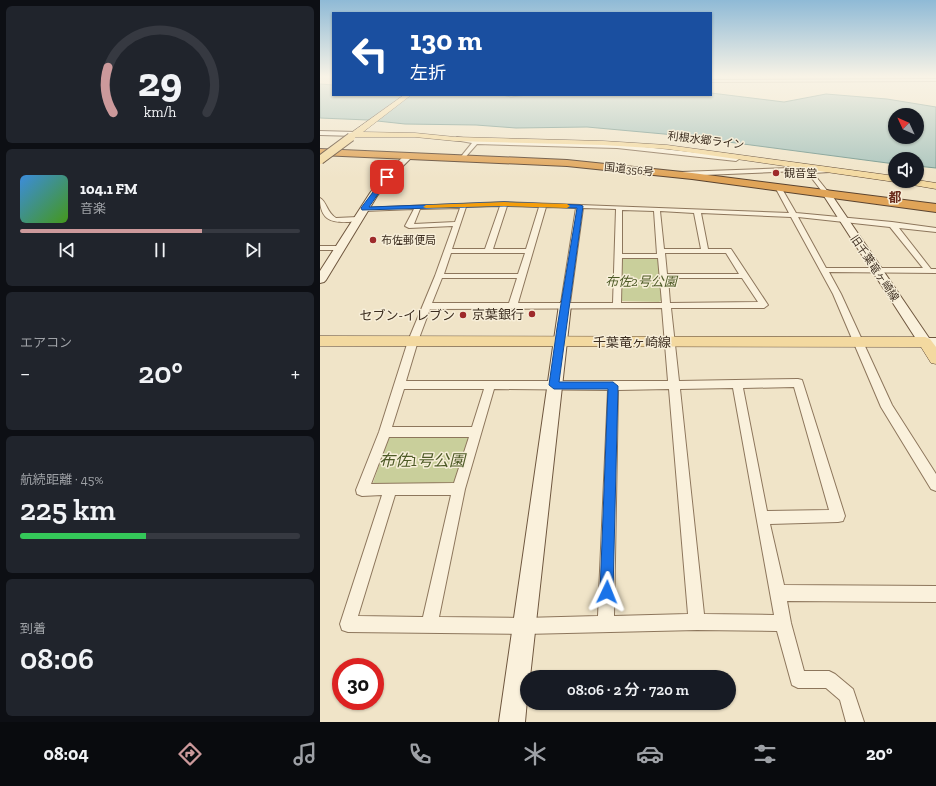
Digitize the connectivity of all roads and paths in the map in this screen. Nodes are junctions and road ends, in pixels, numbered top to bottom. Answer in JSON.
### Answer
{"nodes":[{"id":1,"x":387,"y":111,"type":"edge"},
{"id":2,"x":320,"y":133,"type":"edge"},
{"id":3,"x":356,"y":134,"type":"junction"},
{"id":4,"x":455,"y":139,"type":"junction"},
{"id":5,"x":492,"y":139,"type":"junction"},
{"id":6,"x":476,"y":142,"type":"junction"},
{"id":7,"x":320,"y":152,"type":"edge"},
{"id":8,"x":409,"y":156,"type":"junction"},
{"id":9,"x":462,"y":158,"type":"junction"},
{"id":10,"x":737,"y":158,"type":"junction"},
{"id":11,"x":320,"y":160,"type":"edge"},
{"id":12,"x":798,"y":169,"type":"junction"},
{"id":13,"x":836,"y":170,"type":"junction"},
{"id":14,"x":811,"y":173,"type":"junction"},
{"id":15,"x":676,"y":174,"type":"junction"},
{"id":16,"x":786,"y":174,"type":"dead end"},
{"id":17,"x":888,"y":178,"type":"edge"},
{"id":18,"x":924,"y":184,"type":"edge"},
{"id":19,"x":924,"y":186,"type":"edge"},
{"id":20,"x":936,"y":186,"type":"edge"},
{"id":21,"x":778,"y":187,"type":"junction"},
{"id":22,"x":936,"y":189,"type":"edge"},
{"id":23,"x":826,"y":193,"type":"junction"},
{"id":24,"x":320,"y":200,"type":"edge"},
{"id":25,"x":504,"y":204,"type":"junction"},
{"id":26,"x":464,"y":205,"type":"junction"},
{"id":27,"x":543,"y":205,"type":"junction"},
{"id":28,"x":580,"y":206,"type":"junction"},
{"id":29,"x":418,"y":207,"type":"junction"},
{"id":30,"x":364,"y":208,"type":"junction"},
{"id":31,"x":619,"y":208,"type":"junction"},
{"id":32,"x":936,"y":208,"type":"edge"},
{"id":33,"x":656,"y":210,"type":"junction"},
{"id":34,"x":322,"y":211,"type":"edge"},
{"id":35,"x":697,"y":212,"type":"junction"},
{"id":36,"x":793,"y":215,"type":"junction"},
{"id":37,"x":358,"y":219,"type":"junction"},
{"id":38,"x":842,"y":219,"type":"junction"},
{"id":39,"x":458,"y":224,"type":"junction"},
{"id":40,"x":892,"y":224,"type":"junction"},
{"id":41,"x":936,"y":230,"type":"edge"},
{"id":42,"x":320,"y":248,"type":"edge"},
{"id":43,"x":340,"y":248,"type":"junction"},
{"id":44,"x":448,"y":251,"type":"junction"},
{"id":45,"x":488,"y":251,"type":"junction"},
{"id":46,"x":529,"y":251,"type":"junction"},
{"id":47,"x":705,"y":251,"type":"junction"},
{"id":48,"x":661,"y":254,"type":"junction"},
{"id":49,"x":619,"y":256,"type":"junction"},
{"id":50,"x":824,"y":270,"type":"junction"},
{"id":51,"x":877,"y":271,"type":"junction"},
{"id":52,"x":932,"y":271,"type":"edge"},
{"id":53,"x":439,"y":276,"type":"junction"},
{"id":54,"x":521,"y":276,"type":"junction"},
{"id":55,"x":663,"y":276,"type":"junction"},
{"id":56,"x":744,"y":276,"type":"junction"},
{"id":57,"x":320,"y":280,"type":"edge"},
{"id":58,"x":513,"y":304,"type":"junction"},
{"id":59,"x":565,"y":305,"type":"junction"},
{"id":60,"x":617,"y":305,"type":"junction"},
{"id":61,"x":665,"y":305,"type":"junction"},
{"id":62,"x":428,"y":306,"type":"junction"},
{"id":63,"x":320,"y":342,"type":"edge"},
{"id":64,"x":413,"y":342,"type":"junction"},
{"id":65,"x":559,"y":342,"type":"junction"},
{"id":66,"x":670,"y":342,"type":"junction"},
{"id":67,"x":860,"y":342,"type":"junction"},
{"id":68,"x":930,"y":343,"type":"edge"},
{"id":69,"x":936,"y":359,"type":"edge"},
{"id":70,"x":737,"y":383,"type":"junction"},
{"id":71,"x":400,"y":385,"type":"junction"},
{"id":72,"x":490,"y":385,"type":"junction"},
{"id":73,"x":554,"y":385,"type":"junction"},
{"id":74,"x":675,"y":385,"type":"junction"},
{"id":75,"x":613,"y":386,"type":"junction"},
{"id":76,"x":385,"y":432,"type":"junction"},
{"id":77,"x":476,"y":432,"type":"junction"},
{"id":78,"x":936,"y":485,"type":"edge"},
{"id":79,"x":390,"y":489,"type":"junction"},
{"id":80,"x":459,"y":489,"type":"junction"},
{"id":81,"x":762,"y":518,"type":"junction"},
{"id":82,"x":778,"y":593,"type":"junction"},
{"id":83,"x":936,"y":594,"type":"edge"},
{"id":84,"x":697,"y":622,"type":"junction"},
{"id":85,"x":783,"y":623,"type":"junction"},
{"id":86,"x":606,"y":624,"type":"junction"},
{"id":87,"x":429,"y":625,"type":"junction"},
{"id":88,"x":524,"y":626,"type":"junction"},
{"id":89,"x":512,"y":722,"type":"edge"},
{"id":90,"x":855,"y":722,"type":"edge"}],
"edges":[{"from":1,"to":3,"type":"main road"},
{"from":2,"to":3,"type":"street","name":"利根水郷ライン"},
{"from":3,"to":4,"type":"main road","name":"利根水郷ライン"},
{"from":3,"to":11,"type":"main road","bridge":true},
{"from":4,"to":5,"type":"main road","name":"利根水郷ライン"},
{"from":4,"to":6,"type":"street"},
{"from":5,"to":6,"type":"street"},
{"from":5,"to":10,"type":"main road","name":"利根水郷ライン"},
{"from":6,"to":9,"type":"street"},
{"from":6,"to":10,"type":"street"},
{"from":7,"to":8,"type":"highway","name":"国道356号"},
{"from":8,"to":9,"type":"highway","name":"国道356号"},
{"from":8,"to":30,"type":"street"},
{"from":9,"to":15,"type":"highway","name":"国道356号"},
{"from":10,"to":12,"type":"street"},
{"from":10,"to":13,"type":"main road","name":"利根水郷ライン"},
{"from":12,"to":14,"type":"street"},
{"from":12,"to":15,"type":"street"},
{"from":13,"to":14,"type":"street"},
{"from":13,"to":17,"type":"main road","name":"利根水郷ライン"},
{"from":14,"to":16,"type":"street"},
{"from":14,"to":23,"type":"street"},
{"from":15,"to":21,"type":"highway","name":"国道356号"},
{"from":18,"to":20,"type":"main road"},
{"from":19,"to":22,"type":"street"},
{"from":21,"to":23,"type":"highway","name":"国道356号"},
{"from":21,"to":36,"type":"street"},
{"from":23,"to":32,"type":"highway","name":"国道356号"},
{"from":23,"to":38,"type":"street","name":"旧千葉竜ヶ崎線"},
{"from":24,"to":34,"type":"street"},
{"from":25,"to":26,"type":"street"},
{"from":25,"to":27,"type":"street"},
{"from":25,"to":45,"type":"street"},
{"from":26,"to":29,"type":"street"},
{"from":26,"to":39,"type":"street"},
{"from":27,"to":28,"type":"street"},
{"from":27,"to":46,"type":"street"},
{"from":28,"to":31,"type":"street"},
{"from":28,"to":59,"type":"street"},
{"from":29,"to":30,"type":"street"},
{"from":29,"to":39,"type":"street"},
{"from":30,"to":37,"type":"street"},
{"from":31,"to":33,"type":"street"},
{"from":31,"to":49,"type":"street"},
{"from":33,"to":35,"type":"street"},
{"from":33,"to":48,"type":"street"},
{"from":34,"to":37,"type":"street"},
{"from":35,"to":36,"type":"street"},
{"from":35,"to":47,"type":"street"},
{"from":36,"to":38,"type":"street"},
{"from":36,"to":50,"type":"street"},
{"from":37,"to":43,"type":"street"},
{"from":38,"to":40,"type":"street"},
{"from":38,"to":51,"type":"street","name":"旧千葉竜ヶ崎線"},
{"from":39,"to":44,"type":"street"},
{"from":40,"to":41,"type":"street"},
{"from":40,"to":52,"type":"street"},
{"from":42,"to":43,"type":"street"},
{"from":43,"to":57,"type":"street"},
{"from":44,"to":45,"type":"street"},
{"from":44,"to":53,"type":"street"},
{"from":45,"to":46,"type":"street"},
{"from":46,"to":54,"type":"street"},
{"from":47,"to":48,"type":"street"},
{"from":47,"to":56,"type":"street"},
{"from":48,"to":49,"type":"street"},
{"from":48,"to":55,"type":"street"},
{"from":49,"to":60,"type":"street"},
{"from":50,"to":51,"type":"street"},
{"from":50,"to":67,"type":"street"},
{"from":51,"to":52,"type":"street"},
{"from":51,"to":68,"type":"street","name":"旧千葉竜ヶ崎線"},
{"from":53,"to":54,"type":"street"},
{"from":53,"to":62,"type":"street"},
{"from":54,"to":58,"type":"street"},
{"from":55,"to":56,"type":"street"},
{"from":55,"to":61,"type":"street"},
{"from":56,"to":61,"type":"street"},
{"from":58,"to":59,"type":"street"},
{"from":58,"to":62,"type":"street"},
{"from":59,"to":60,"type":"street"},
{"from":59,"to":65,"type":"street"},
{"from":60,"to":61,"type":"street"},
{"from":61,"to":66,"type":"street"},
{"from":62,"to":64,"type":"street"},
{"from":63,"to":64,"type":"main road","name":"千葉竜ヶ崎線"},
{"from":64,"to":65,"type":"main road","name":"千葉竜ヶ崎線"},
{"from":64,"to":71,"type":"street"},
{"from":65,"to":66,"type":"main road","name":"千葉竜ヶ崎線"},
{"from":65,"to":73,"type":"street"},
{"from":66,"to":67,"type":"main road","name":"千葉竜ヶ崎線"},
{"from":66,"to":74,"type":"street"},
{"from":67,"to":68,"type":"main road","name":"千葉竜ヶ崎線"},
{"from":67,"to":78,"type":"street"},
{"from":68,"to":69,"type":"main road"},
{"from":70,"to":74,"type":"street"},
{"from":70,"to":81,"type":"street"},
{"from":70,"to":81,"type":"street"},
{"from":71,"to":72,"type":"street"},
{"from":71,"to":76,"type":"street"},
{"from":72,"to":73,"type":"street"},
{"from":72,"to":77,"type":"street"},
{"from":73,"to":75,"type":"street"},
{"from":73,"to":88,"type":"street"},
{"from":74,"to":75,"type":"street"},
{"from":74,"to":84,"type":"street"},
{"from":75,"to":86,"type":"street"},
{"from":76,"to":77,"type":"street"},
{"from":76,"to":79,"type":"street"},
{"from":77,"to":80,"type":"street"},
{"from":79,"to":80,"type":"street"},
{"from":79,"to":87,"type":"street"},
{"from":80,"to":87,"type":"street"},
{"from":81,"to":82,"type":"street"},
{"from":82,"to":83,"type":"street"},
{"from":82,"to":85,"type":"street"},
{"from":84,"to":85,"type":"street"},
{"from":84,"to":86,"type":"street"},
{"from":85,"to":90,"type":"street"},
{"from":86,"to":88,"type":"street"},
{"from":87,"to":88,"type":"street"},
{"from":88,"to":89,"type":"street"}]}
